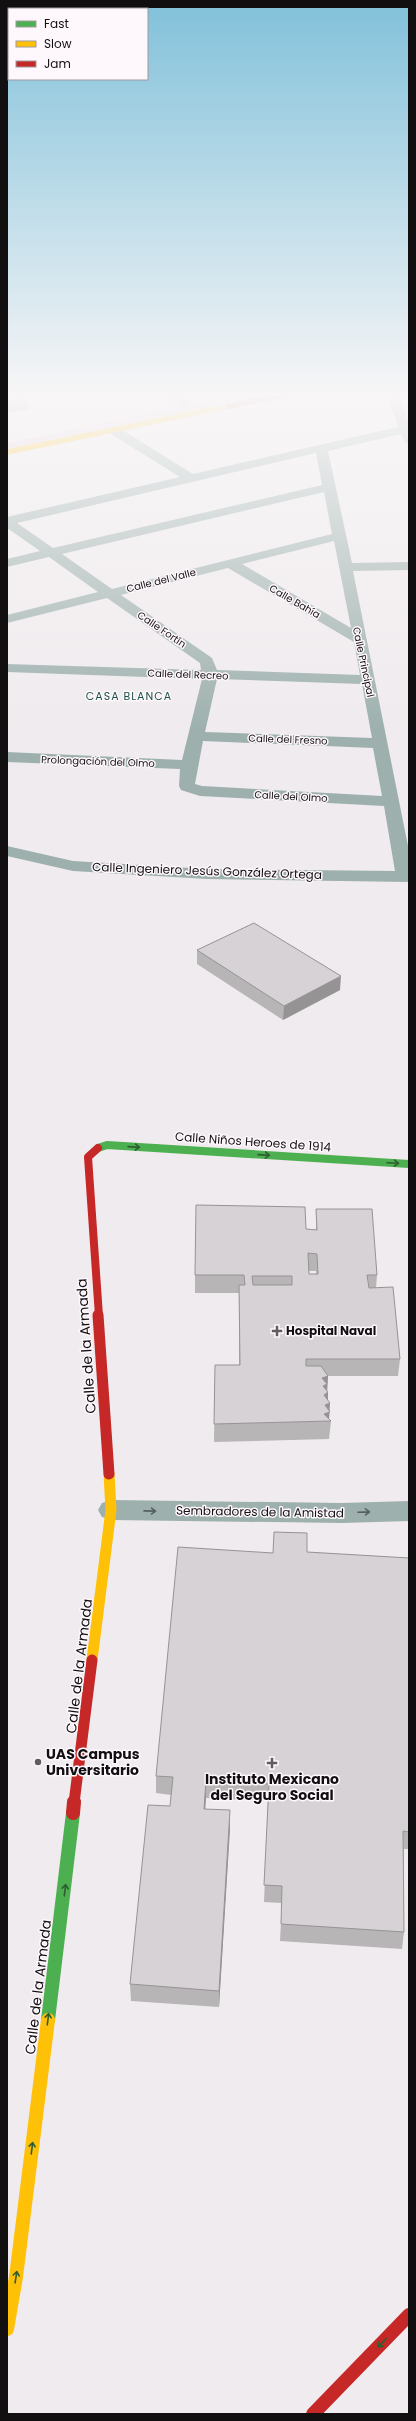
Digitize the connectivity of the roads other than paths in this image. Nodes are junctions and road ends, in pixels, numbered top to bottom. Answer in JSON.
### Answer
{"nodes":[{"id":1,"x":78,"y":505,"type":"edge"},
{"id":2,"x":254,"y":505,"type":"edge"},
{"id":3,"x":333,"y":505,"type":"edge"},
{"id":4,"x":7,"y":522,"type":"edge"},
{"id":5,"x":339,"y":536,"type":"junction"},
{"id":6,"x":50,"y":553,"type":"junction"},
{"id":7,"x":7,"y":563,"type":"edge"},
{"id":8,"x":230,"y":563,"type":"junction"},
{"id":9,"x":409,"y":566,"type":"edge"},
{"id":10,"x":346,"y":567,"type":"junction"},
{"id":11,"x":109,"y":594,"type":"junction"},
{"id":12,"x":7,"y":619,"type":"edge"},
{"id":13,"x":359,"y":639,"type":"junction"},
{"id":14,"x":7,"y":668,"type":"edge"},
{"id":15,"x":210,"y":675,"type":"junction"},
{"id":16,"x":369,"y":680,"type":"junction"},
{"id":17,"x":196,"y":736,"type":"junction"},
{"id":18,"x":379,"y":743,"type":"junction"},
{"id":19,"x":7,"y":757,"type":"edge"},
{"id":20,"x":190,"y":765,"type":"junction"},
{"id":21,"x":391,"y":801,"type":"junction"},
{"id":22,"x":7,"y":851,"type":"edge"},
{"id":23,"x":407,"y":877,"type":"edge"},
{"id":24,"x":95,"y":1149,"type":"joint"},
{"id":25,"x":409,"y":1164,"type":"edge"},
{"id":26,"x":111,"y":1510,"type":"junction"},
{"id":27,"x":409,"y":1511,"type":"edge"},
{"id":28,"x":409,"y":2314,"type":"edge"},
{"id":29,"x":7,"y":2329,"type":"edge"},
{"id":30,"x":313,"y":2414,"type":"edge"}],
"edges":[{"from":1,"to":4,"type":"street"},
{"from":2,"to":6,"type":"street"},
{"from":3,"to":5,"type":"street","name":"Calle Principal"},
{"from":4,"to":6,"type":"street","name":"Calle Fortín"},
{"from":5,"to":8,"type":"street","name":"Calle del Valle"},
{"from":5,"to":10,"type":"street","name":"Calle Principal"},
{"from":6,"to":7,"type":"street"},
{"from":6,"to":11,"type":"street","name":"Calle Fortín"},
{"from":8,"to":11,"type":"street","name":"Calle del Valle"},
{"from":8,"to":13,"type":"street","name":"Calle Bahía"},
{"from":9,"to":10,"type":"street"},
{"from":10,"to":13,"type":"street","name":"Calle Principal"},
{"from":11,"to":12,"type":"street","name":"Calle del Valle"},
{"from":11,"to":15,"type":"street","name":"Calle Fortín"},
{"from":13,"to":16,"type":"street","name":"Calle Principal"},
{"from":14,"to":15,"type":"street","name":"Calle del Recreo"},
{"from":15,"to":16,"type":"street","name":"Calle del Recreo"},
{"from":15,"to":17,"type":"street"},
{"from":16,"to":18,"type":"street","name":"Calle Principal"},
{"from":17,"to":18,"type":"street","name":"Calle del Fresno"},
{"from":17,"to":20,"type":"street"},
{"from":18,"to":21,"type":"street","name":"Calle Principal"},
{"from":19,"to":20,"type":"street","name":"Prolongación del Olmo"},
{"from":20,"to":21,"type":"street","name":"Calle del Olmo"},
{"from":21,"to":23,"type":"street","name":"Calle Principal"},
{"from":22,"to":23,"type":"street","name":"Calle Ingeniero Jesús González Ortega"},
{"from":24,"to":25,"type":"street","name":"Calle Niños Heroes de 1914","one_way":true},
{"from":24,"to":26,"type":"street","name":"Calle de la Armada"},
{"from":26,"to":27,"type":"street","name":"Sembradores de la Amistad","one_way":true},
{"from":29,"to":26,"type":"street","name":"Calle de la Armada","one_way":true},
{"from":28,"to":30,"type":"street","one_way":true}]}
